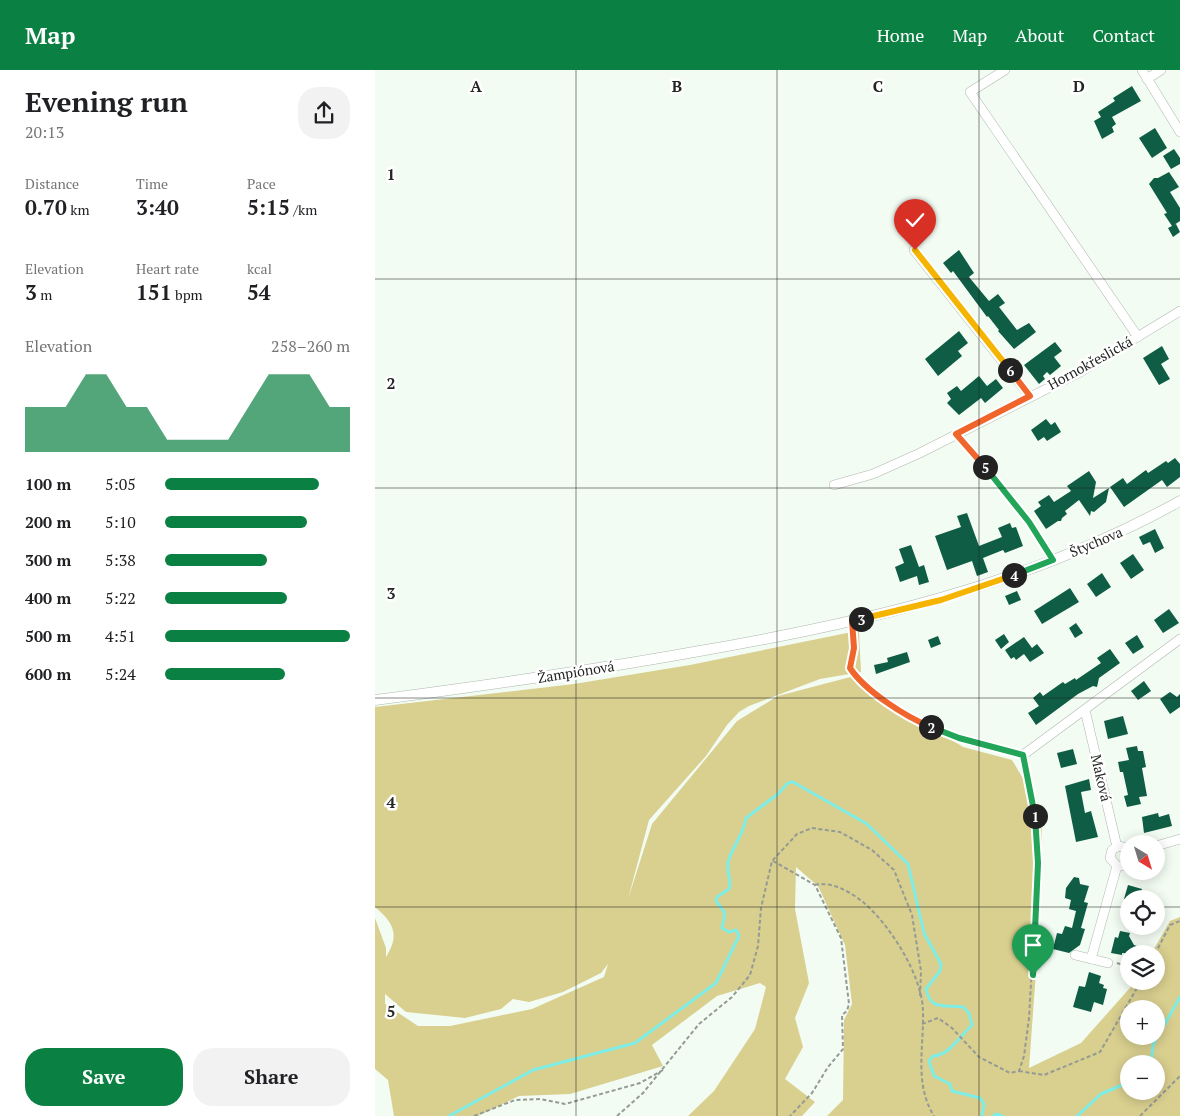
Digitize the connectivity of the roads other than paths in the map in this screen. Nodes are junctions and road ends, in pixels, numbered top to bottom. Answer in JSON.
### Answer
{"nodes":[{"id":1,"x":1005,"y":70,"type":"edge"},
{"id":2,"x":1142,"y":70,"type":"edge"},
{"id":3,"x":1161,"y":70,"type":"edge"},
{"id":4,"x":1147,"y":79,"type":"junction"},
{"id":5,"x":1180,"y":132,"type":"edge"},
{"id":6,"x":915,"y":250,"type":"dead end"},
{"id":7,"x":1180,"y":311,"type":"edge"},
{"id":8,"x":1138,"y":337,"type":"junction"},
{"id":9,"x":1030,"y":396,"type":"junction"},
{"id":10,"x":834,"y":485,"type":"dead end"},
{"id":11,"x":1180,"y":501,"type":"edge"},
{"id":12,"x":777,"y":638,"type":"joint"},
{"id":13,"x":1180,"y":639,"type":"edge"},
{"id":14,"x":375,"y":700,"type":"edge"},
{"id":15,"x":1085,"y":710,"type":"junction"},
{"id":16,"x":1023,"y":755,"type":"road end"},
{"id":17,"x":1180,"y":839,"type":"edge"},
{"id":18,"x":1165,"y":843,"type":"edge"},
{"id":19,"x":1120,"y":846,"type":"edge"},
{"id":20,"x":1117,"y":847,"type":"junction"},
{"id":21,"x":1117,"y":866,"type":"joint"},
{"id":22,"x":1075,"y":955,"type":"dead end"},
{"id":23,"x":1091,"y":959,"type":"junction"},
{"id":24,"x":1108,"y":963,"type":"dead end"}],
"edges":[{"from":1,"to":8,"type":"street"},
{"from":2,"to":4,"type":"street"},
{"from":3,"to":4,"type":"street"},
{"from":4,"to":5,"type":"street"},
{"from":6,"to":9,"type":"street"},
{"from":7,"to":8,"type":"street","name":"Hornokřeslická"},
{"from":8,"to":9,"type":"street","name":"Hornokřeslická"},
{"from":9,"to":10,"type":"street","name":"Hornokřeslická"},
{"from":11,"to":12,"type":"street","name":"Štychova"},
{"from":12,"to":14,"type":"street","name":"Žampiónová"},
{"from":13,"to":15,"type":"street"},
{"from":15,"to":16,"type":"street"},
{"from":15,"to":20,"type":"street","name":"Maková"},
{"from":17,"to":18,"type":"street"},
{"from":19,"to":20,"type":"street"},
{"from":20,"to":21,"type":"street","name":"Maková"},
{"from":21,"to":23,"type":"street","name":"Maková"},
{"from":22,"to":23,"type":"street"},
{"from":23,"to":24,"type":"street"}]}
